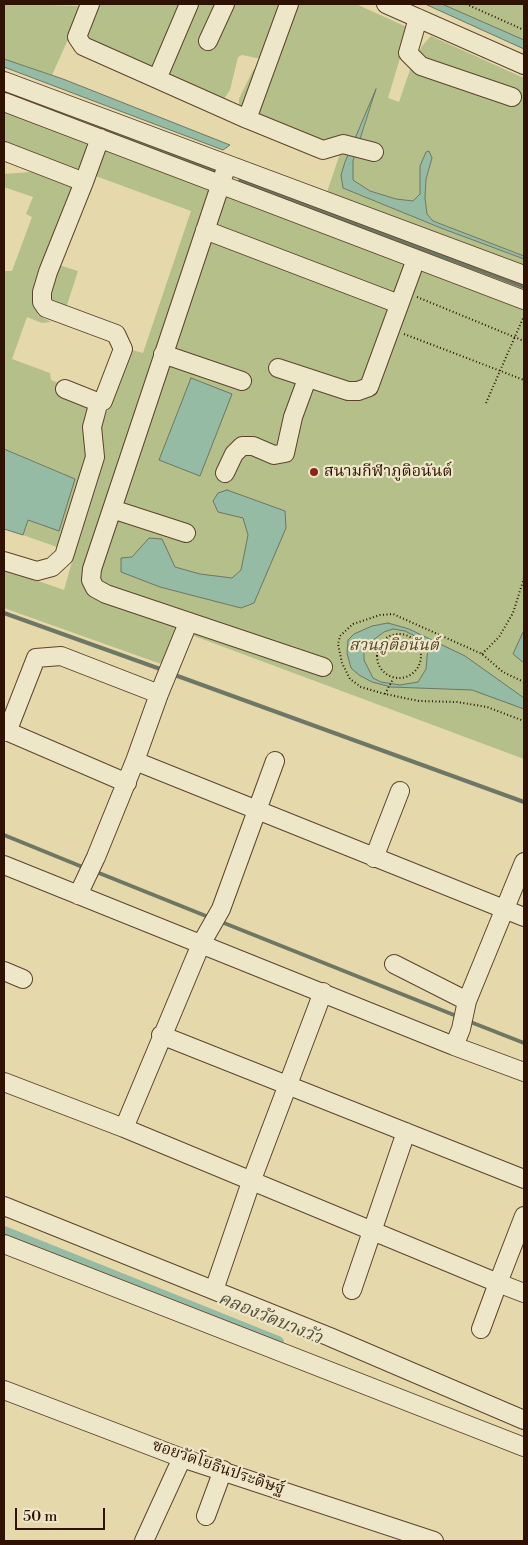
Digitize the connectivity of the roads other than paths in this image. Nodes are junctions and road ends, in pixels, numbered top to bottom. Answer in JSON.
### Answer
{"nodes":[{"id":1,"x":90,"y":4,"type":"edge"},
{"id":2,"x":189,"y":4,"type":"edge"},
{"id":3,"x":225,"y":4,"type":"edge"},
{"id":4,"x":289,"y":4,"type":"edge"},
{"id":5,"x":386,"y":4,"type":"edge"},
{"id":6,"x":418,"y":18,"type":"junction"},
{"id":7,"x":208,"y":41,"type":"dead end"},
{"id":8,"x":524,"y":65,"type":"edge"},
{"id":9,"x":157,"y":79,"type":"junction"},
{"id":10,"x":4,"y":81,"type":"edge"},
{"id":11,"x":512,"y":97,"type":"dead end"},
{"id":12,"x":4,"y":102,"type":"edge"},
{"id":13,"x":247,"y":119,"type":"junction"},
{"id":14,"x":100,"y":138,"type":"junction"},
{"id":15,"x":4,"y":150,"type":"edge"},
{"id":16,"x":374,"y":152,"type":"dead end"},
{"id":17,"x":227,"y":165,"type":"junction"},
{"id":18,"x":84,"y":182,"type":"junction"},
{"id":19,"x":220,"y":184,"type":"junction"},
{"id":20,"x":205,"y":230,"type":"junction"},
{"id":21,"x":416,"y":259,"type":"junction"},
{"id":22,"x":524,"y":275,"type":"edge"},
{"id":23,"x":401,"y":298,"type":"junction"},
{"id":24,"x":524,"y":300,"type":"edge"},
{"id":25,"x":163,"y":354,"type":"junction"},
{"id":26,"x":278,"y":368,"type":"dead end"},
{"id":27,"x":307,"y":378,"type":"junction"},
{"id":28,"x":242,"y":381,"type":"dead end"},
{"id":29,"x":65,"y":389,"type":"dead end"},
{"id":30,"x":99,"y":401,"type":"junction"},
{"id":31,"x":225,"y":473,"type":"dead end"},
{"id":32,"x":112,"y":509,"type":"junction"},
{"id":33,"x":186,"y":533,"type":"dead end"},
{"id":34,"x":4,"y":562,"type":"edge"},
{"id":35,"x":188,"y":623,"type":"junction"},
{"id":36,"x":323,"y":667,"type":"dead end"},
{"id":37,"x":162,"y":688,"type":"junction"},
{"id":38,"x":5,"y":731,"type":"edge"},
{"id":39,"x":135,"y":761,"type":"junction"},
{"id":40,"x":275,"y":761,"type":"dead end"},
{"id":41,"x":127,"y":783,"type":"junction"},
{"id":42,"x":400,"y":791,"type":"dead end"},
{"id":43,"x":256,"y":811,"type":"junction"},
{"id":44,"x":374,"y":858,"type":"junction"},
{"id":45,"x":524,"y":862,"type":"edge"},
{"id":46,"x":4,"y":865,"type":"edge"},
{"id":47,"x":78,"y":895,"type":"junction"},
{"id":48,"x":505,"y":910,"type":"junction"},
{"id":49,"x":524,"y":918,"type":"edge"},
{"id":50,"x":201,"y":944,"type":"junction"},
{"id":51,"x":394,"y":964,"type":"dead end"},
{"id":52,"x":4,"y":971,"type":"edge"},
{"id":53,"x":23,"y":979,"type":"dead end"},
{"id":54,"x":323,"y":992,"type":"junction"},
{"id":55,"x":467,"y":1001,"type":"junction"},
{"id":56,"x":161,"y":1035,"type":"junction"},
{"id":57,"x":454,"y":1046,"type":"junction"},
{"id":58,"x":524,"y":1072,"type":"edge"},
{"id":59,"x":4,"y":1082,"type":"edge"},
{"id":60,"x":289,"y":1086,"type":"junction"},
{"id":61,"x":124,"y":1128,"type":"junction"},
{"id":62,"x":406,"y":1132,"type":"junction"},
{"id":63,"x":524,"y":1179,"type":"edge"},
{"id":64,"x":251,"y":1182,"type":"junction"},
{"id":65,"x":4,"y":1206,"type":"edge"},
{"id":66,"x":524,"y":1216,"type":"edge"},
{"id":67,"x":371,"y":1232,"type":"junction"},
{"id":68,"x":4,"y":1244,"type":"edge"},
{"id":69,"x":498,"y":1283,"type":"junction"},
{"id":70,"x":214,"y":1290,"type":"junction"},
{"id":71,"x":352,"y":1290,"type":"dead end"},
{"id":72,"x":524,"y":1294,"type":"edge"},
{"id":73,"x":481,"y":1329,"type":"dead end"},
{"id":74,"x":4,"y":1390,"type":"edge"},
{"id":75,"x":524,"y":1420,"type":"edge"},
{"id":76,"x":524,"y":1447,"type":"edge"},
{"id":77,"x":182,"y":1458,"type":"junction"},
{"id":78,"x":223,"y":1470,"type":"junction"},
{"id":79,"x":206,"y":1516,"type":"dead end"},
{"id":80,"x":144,"y":1541,"type":"edge"},
{"id":81,"x":434,"y":1541,"type":"edge"}],
"edges":[{"from":1,"to":9,"type":"street"},
{"from":2,"to":9,"type":"street"},
{"from":3,"to":7,"type":"street"},
{"from":4,"to":13,"type":"street"},
{"from":5,"to":6,"type":"street"},
{"from":6,"to":8,"type":"street"},
{"from":6,"to":11,"type":"street"},
{"from":9,"to":13,"type":"street"},
{"from":10,"to":17,"type":"street"},
{"from":12,"to":14,"type":"street"},
{"from":13,"to":16,"type":"street"},
{"from":14,"to":18,"type":"street"},
{"from":14,"to":19,"type":"street"},
{"from":15,"to":18,"type":"street"},
{"from":17,"to":19,"type":"street"},
{"from":17,"to":22,"type":"street"},
{"from":18,"to":30,"type":"street"},
{"from":19,"to":20,"type":"street"},
{"from":19,"to":21,"type":"street"},
{"from":20,"to":23,"type":"street"},
{"from":20,"to":25,"type":"street"},
{"from":21,"to":23,"type":"street"},
{"from":21,"to":24,"type":"street"},
{"from":23,"to":27,"type":"street"},
{"from":25,"to":28,"type":"street"},
{"from":25,"to":32,"type":"street"},
{"from":26,"to":27,"type":"street"},
{"from":27,"to":31,"type":"street"},
{"from":29,"to":30,"type":"street"},
{"from":30,"to":34,"type":"street"},
{"from":32,"to":33,"type":"street"},
{"from":32,"to":35,"type":"street"},
{"from":35,"to":36,"type":"street"},
{"from":35,"to":37,"type":"street"},
{"from":37,"to":38,"type":"street"},
{"from":37,"to":39,"type":"street"},
{"from":38,"to":41,"type":"street"},
{"from":39,"to":41,"type":"street"},
{"from":39,"to":43,"type":"street"},
{"from":40,"to":43,"type":"street"},
{"from":41,"to":47,"type":"street"},
{"from":42,"to":44,"type":"street"},
{"from":43,"to":44,"type":"street"},
{"from":43,"to":50,"type":"street"},
{"from":44,"to":48,"type":"street"},
{"from":45,"to":48,"type":"street"},
{"from":46,"to":47,"type":"street"},
{"from":47,"to":50,"type":"street"},
{"from":48,"to":49,"type":"street"},
{"from":48,"to":55,"type":"street"},
{"from":50,"to":54,"type":"street"},
{"from":50,"to":56,"type":"street"},
{"from":51,"to":55,"type":"street"},
{"from":52,"to":53,"type":"street"},
{"from":54,"to":57,"type":"street"},
{"from":54,"to":60,"type":"street"},
{"from":55,"to":57,"type":"street"},
{"from":56,"to":60,"type":"street"},
{"from":56,"to":61,"type":"street"},
{"from":57,"to":58,"type":"street"},
{"from":59,"to":61,"type":"street"},
{"from":60,"to":62,"type":"street"},
{"from":60,"to":64,"type":"street"},
{"from":61,"to":64,"type":"street"},
{"from":62,"to":63,"type":"street"},
{"from":62,"to":67,"type":"street"},
{"from":64,"to":67,"type":"street"},
{"from":64,"to":70,"type":"street"},
{"from":65,"to":70,"type":"street"},
{"from":66,"to":69,"type":"street"},
{"from":67,"to":69,"type":"street"},
{"from":67,"to":71,"type":"street"},
{"from":68,"to":76,"type":"street"},
{"from":69,"to":72,"type":"street"},
{"from":69,"to":73,"type":"street"},
{"from":70,"to":75,"type":"street"},
{"from":74,"to":77,"type":"street","name":"ซอยวัดโยธินประดิษฐ์"},
{"from":77,"to":78,"type":"street","name":"ซอยวัดโยธินประดิษฐ์"},
{"from":77,"to":80,"type":"street"},
{"from":78,"to":79,"type":"street"},
{"from":78,"to":81,"type":"street","name":"ซอยวัดโยธินประดิษฐ์"}]}
